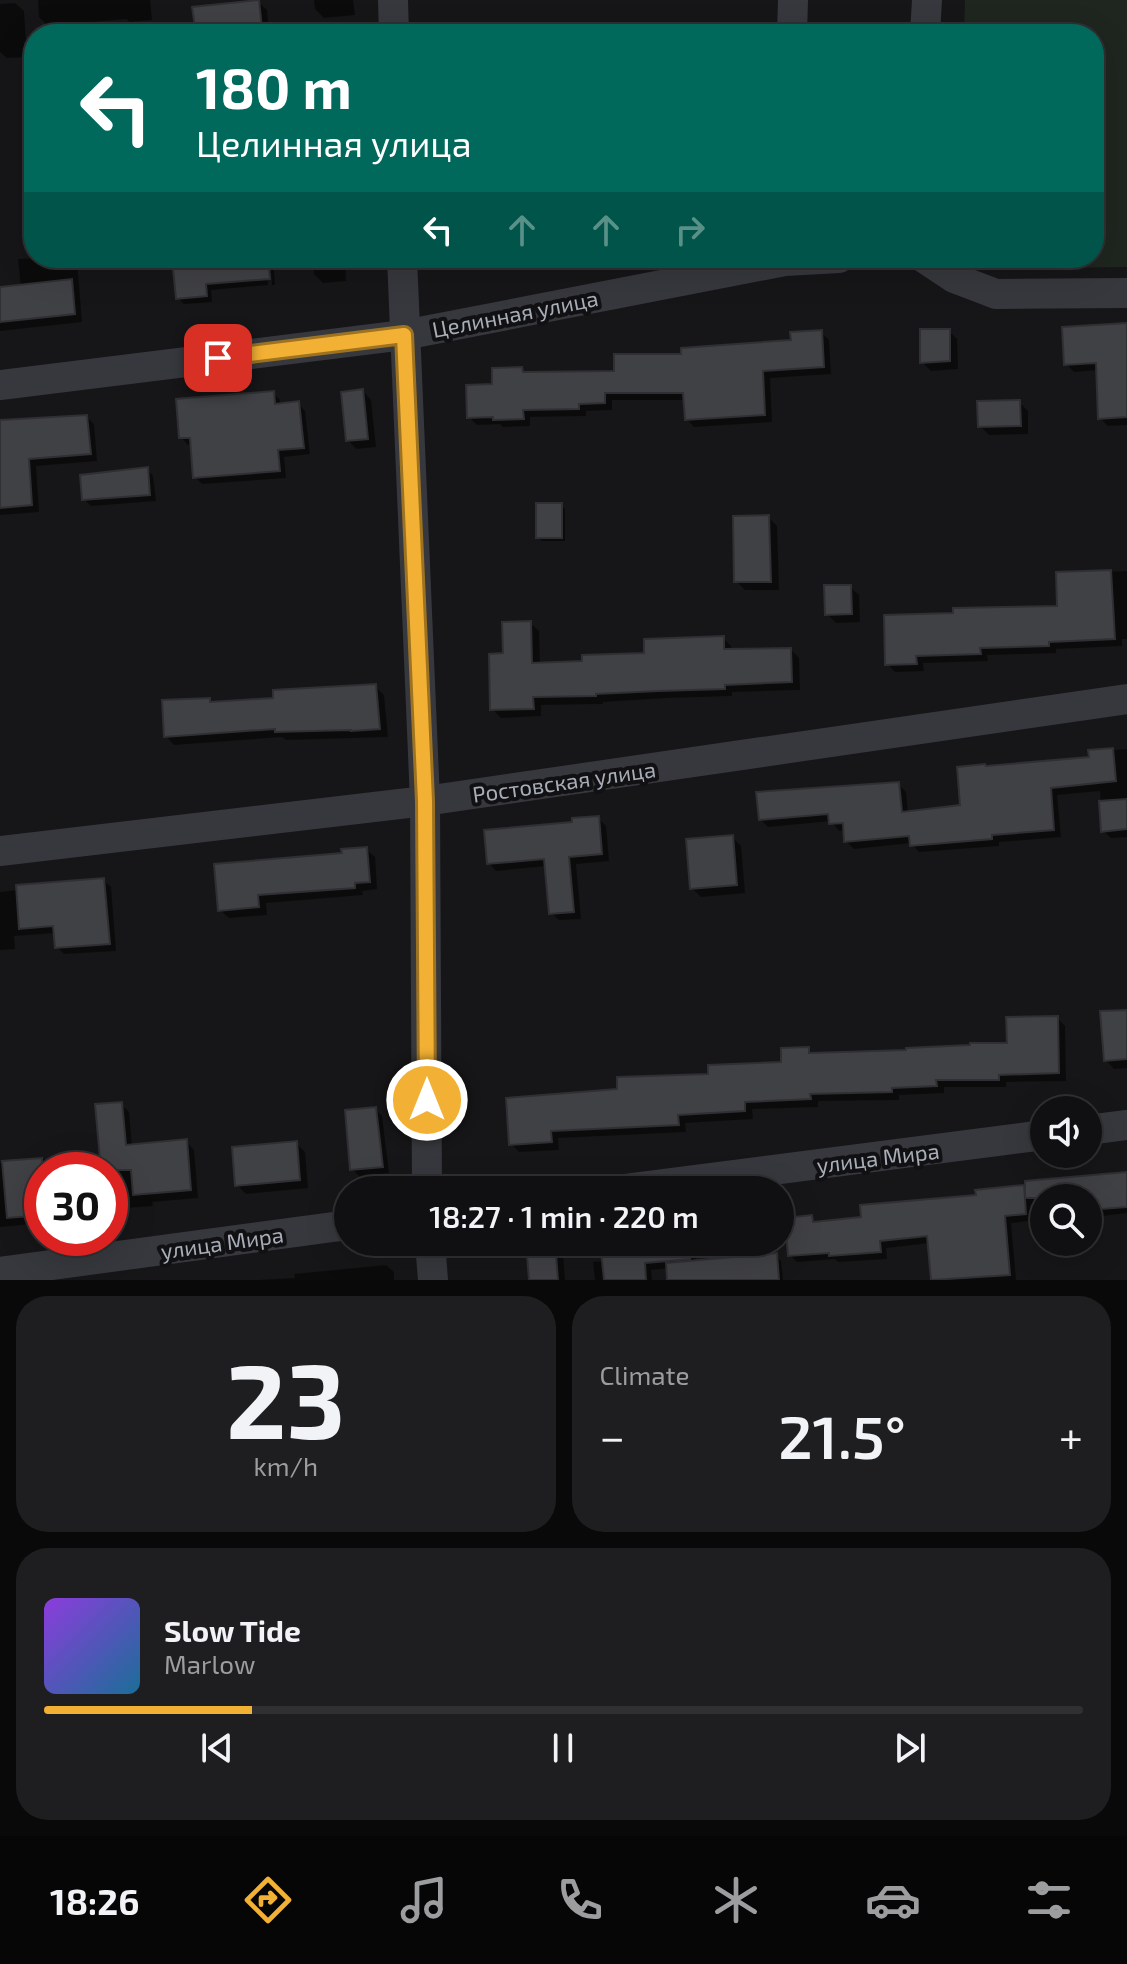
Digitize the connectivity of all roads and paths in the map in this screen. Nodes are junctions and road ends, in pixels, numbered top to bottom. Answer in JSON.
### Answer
{"nodes":[{"id":1,"x":393,"y":0,"type":"edge"},
{"id":2,"x":793,"y":0,"type":"edge"},
{"id":3,"x":927,"y":0,"type":"edge"},
{"id":4,"x":394,"y":24,"type":"edge"},
{"id":5,"x":792,"y":24,"type":"edge"},
{"id":6,"x":926,"y":24,"type":"edge"},
{"id":7,"x":402,"y":268,"type":"edge"},
{"id":8,"x":744,"y":268,"type":"edge"},
{"id":9,"x":939,"y":268,"type":"edge"},
{"id":10,"x":1127,"y":293,"type":"edge"},
{"id":11,"x":404,"y":335,"type":"junction"},
{"id":12,"x":0,"y":385,"type":"edge"},
{"id":13,"x":1127,"y":699,"type":"edge"},
{"id":14,"x":425,"y":801,"type":"junction"},
{"id":15,"x":0,"y":851,"type":"edge"},
{"id":16,"x":1127,"y":1125,"type":"edge"},
{"id":17,"x":1102,"y":1128,"type":"edge"},
{"id":18,"x":1030,"y":1137,"type":"edge"},
{"id":19,"x":427,"y":1176,"type":"edge"},
{"id":20,"x":726,"y":1176,"type":"edge"},
{"id":21,"x":334,"y":1227,"type":"edge"},
{"id":22,"x":431,"y":1256,"type":"edge"},
{"id":23,"x":0,"y":1272,"type":"edge"},
{"id":24,"x":433,"y":1280,"type":"edge"}],
"edges":[{"from":1,"to":4,"type":"street"},
{"from":2,"to":5,"type":"street"},
{"from":3,"to":6,"type":"street"},
{"from":7,"to":11,"type":"street"},
{"from":8,"to":11,"type":"street","name":"Целинная улица"},
{"from":9,"to":10,"type":"street"},
{"from":11,"to":12,"type":"street","name":"Целинная улица"},
{"from":11,"to":14,"type":"street"},
{"from":13,"to":14,"type":"street","name":"Ростовская улица"},
{"from":14,"to":15,"type":"street","name":"Ростовская улица"},
{"from":14,"to":19,"type":"street"},
{"from":16,"to":17,"type":"street"},
{"from":18,"to":20,"type":"street","name":"улица Мира"},
{"from":21,"to":23,"type":"street","name":"улица Мира"},
{"from":22,"to":24,"type":"street"}]}
